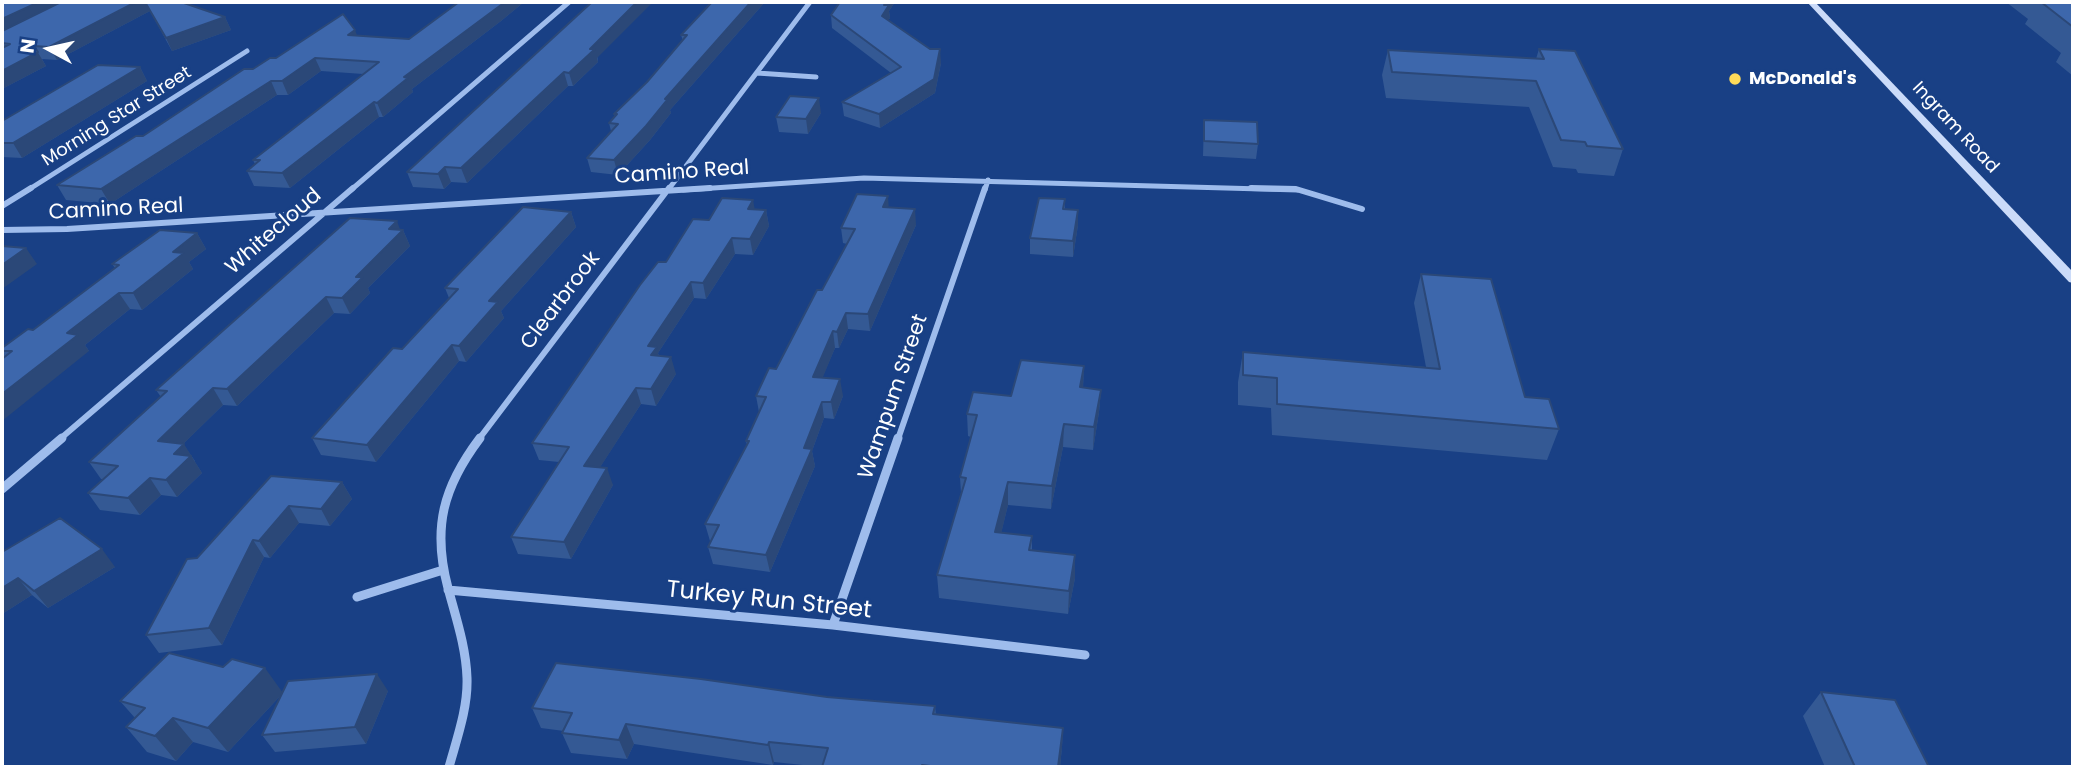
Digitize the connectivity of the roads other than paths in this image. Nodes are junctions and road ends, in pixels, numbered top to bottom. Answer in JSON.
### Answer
{"nodes":[{"id":1,"x":569,"y":2,"type":"edge"},
{"id":2,"x":810,"y":2,"type":"edge"},
{"id":3,"x":1811,"y":2,"type":"edge"},
{"id":4,"x":247,"y":51,"type":"dead end"},
{"id":5,"x":757,"y":73,"type":"junction"},
{"id":6,"x":816,"y":77,"type":"dead end"},
{"id":7,"x":988,"y":180,"type":"junction"},
{"id":8,"x":668,"y":189,"type":"junction"},
{"id":9,"x":2,"y":206,"type":"edge"},
{"id":10,"x":1362,"y":209,"type":"dead end"},
{"id":11,"x":322,"y":213,"type":"junction"},
{"id":12,"x":2,"y":230,"type":"edge"},
{"id":13,"x":2073,"y":279,"type":"edge"},
{"id":14,"x":2,"y":489,"type":"edge"},
{"id":15,"x":443,"y":570,"type":"junction"},
{"id":16,"x":448,"y":590,"type":"junction"},
{"id":17,"x":357,"y":597,"type":"dead end"},
{"id":18,"x":834,"y":625,"type":"junction"},
{"id":19,"x":1085,"y":655,"type":"dead end"},
{"id":20,"x":449,"y":767,"type":"edge"}],
"edges":[{"from":1,"to":11,"type":"street","name":"Whitecloud"},
{"from":2,"to":5,"type":"street","name":"Clearbrook"},
{"from":3,"to":13,"type":"main road","name":"Ingram Road"},
{"from":4,"to":9,"type":"street","name":"Morning Star Street"},
{"from":5,"to":6,"type":"street"},
{"from":5,"to":8,"type":"street","name":"Clearbrook"},
{"from":7,"to":8,"type":"street","name":"Camino Real"},
{"from":7,"to":10,"type":"street","name":"Camino Real"},
{"from":7,"to":18,"type":"street","name":"Wampum Street"},
{"from":8,"to":11,"type":"street","name":"Camino Real"},
{"from":8,"to":15,"type":"street","name":"Clearbrook"},
{"from":11,"to":12,"type":"street","name":"Camino Real"},
{"from":11,"to":14,"type":"street","name":"Whitecloud"},
{"from":15,"to":16,"type":"street","name":"Clearbrook"},
{"from":15,"to":17,"type":"street"},
{"from":16,"to":18,"type":"street","name":"Turkey Run Street"},
{"from":16,"to":20,"type":"street","name":"Clearbrook"},
{"from":18,"to":19,"type":"street","name":"Turkey Run Street"}]}
